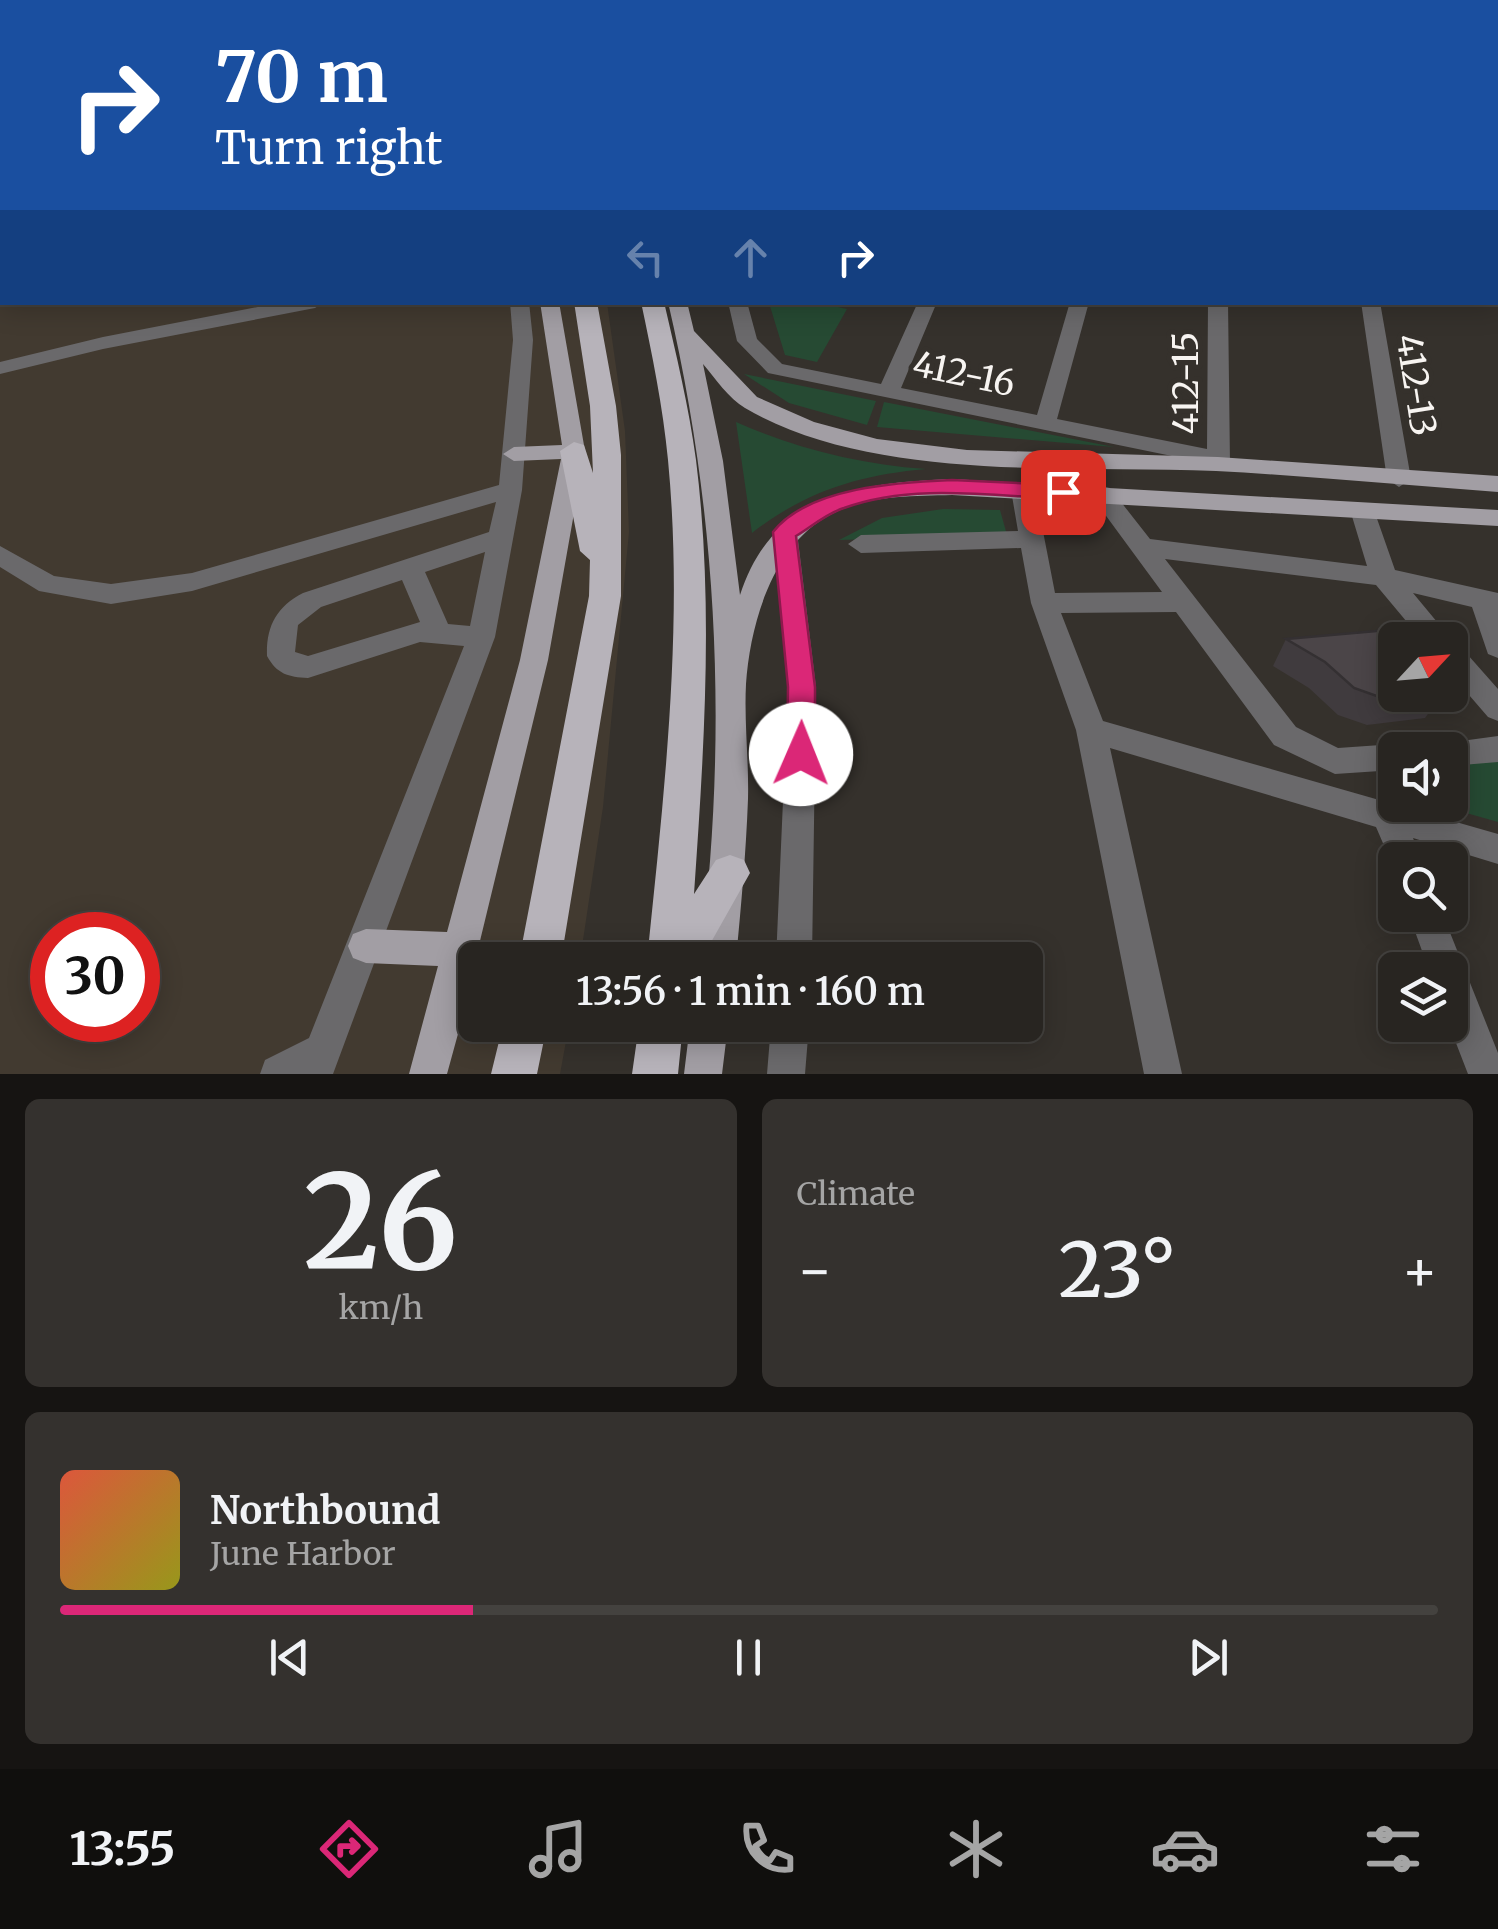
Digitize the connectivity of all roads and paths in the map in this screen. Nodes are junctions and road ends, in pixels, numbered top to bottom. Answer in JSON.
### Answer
{"nodes":[{"id":1,"x":301,"y":305,"type":"edge"},
{"id":2,"x":520,"y":305,"type":"edge"},
{"id":3,"x":550,"y":305,"type":"edge"},
{"id":4,"x":586,"y":305,"type":"edge"},
{"id":5,"x":653,"y":305,"type":"edge"},
{"id":6,"x":678,"y":305,"type":"edge"},
{"id":7,"x":737,"y":305,"type":"edge"},
{"id":8,"x":927,"y":305,"type":"edge"},
{"id":9,"x":1079,"y":305,"type":"edge"},
{"id":10,"x":1218,"y":305,"type":"edge"},
{"id":11,"x":1370,"y":305,"type":"edge"},
{"id":12,"x":687,"y":335,"type":"junction"},
{"id":13,"x":0,"y":347,"type":"edge"},
{"id":14,"x":22,"y":361,"type":"junction"},
{"id":15,"x":0,"y":368,"type":"edge"},
{"id":16,"x":888,"y":392,"type":"junction"},
{"id":17,"x":1046,"y":424,"type":"junction"},
{"id":18,"x":574,"y":451,"type":"junction"},
{"id":19,"x":514,"y":454,"type":"junction"},
{"id":20,"x":1022,"y":460,"type":"junction"},
{"id":21,"x":1218,"y":461,"type":"junction"},
{"id":22,"x":1399,"y":478,"type":"junction"},
{"id":23,"x":1498,"y":484,"type":"edge"},
{"id":24,"x":510,"y":490,"type":"junction"},
{"id":25,"x":1024,"y":490,"type":"junction"},
{"id":26,"x":1102,"y":494,"type":"junction"},
{"id":27,"x":1363,"y":513,"type":"junction"},
{"id":28,"x":1498,"y":518,"type":"edge"},
{"id":29,"x":785,"y":532,"type":"junction"},
{"id":30,"x":502,"y":538,"type":"junction"},
{"id":31,"x":1033,"y":539,"type":"junction"},
{"id":32,"x":861,"y":544,"type":"dead end"},
{"id":33,"x":1142,"y":547,"type":"junction"},
{"id":34,"x":0,"y":555,"type":"edge"},
{"id":35,"x":411,"y":568,"type":"junction"},
{"id":36,"x":1384,"y":577,"type":"junction"},
{"id":37,"x":605,"y":596,"type":"junction"},
{"id":38,"x":1044,"y":602,"type":"junction"},
{"id":39,"x":1184,"y":602,"type":"junction"},
{"id":40,"x":1490,"y":602,"type":"edge"},
{"id":41,"x":1423,"y":622,"type":"edge"},
{"id":42,"x":437,"y":630,"type":"junction"},
{"id":43,"x":482,"y":636,"type":"junction"},
{"id":44,"x":1498,"y":647,"type":"edge"},
{"id":45,"x":1468,"y":675,"type":"edge"},
{"id":46,"x":732,"y":678,"type":"junction"},
{"id":47,"x":1498,"y":709,"type":"edge"},
{"id":48,"x":1090,"y":730,"type":"junction"},
{"id":49,"x":1498,"y":749,"type":"edge"},
{"id":50,"x":1468,"y":751,"type":"edge"},
{"id":51,"x":1378,"y":758,"type":"edge"},
{"id":52,"x":1378,"y":813,"type":"edge"},
{"id":53,"x":1408,"y":822,"type":"edge"},
{"id":54,"x":1498,"y":849,"type":"edge"},
{"id":55,"x":730,"y":873,"type":"junction"},
{"id":56,"x":465,"y":942,"type":"edge"},
{"id":57,"x":543,"y":942,"type":"edge"},
{"id":58,"x":669,"y":942,"type":"edge"},
{"id":59,"x":689,"y":942,"type":"edge"},
{"id":60,"x":720,"y":942,"type":"edge"},
{"id":61,"x":795,"y":942,"type":"edge"},
{"id":62,"x":366,"y":946,"type":"junction"},
{"id":63,"x":458,"y":950,"type":"edge"},
{"id":64,"x":458,"y":968,"type":"edge"},
{"id":65,"x":1468,"y":1025,"type":"edge"},
{"id":66,"x":521,"y":1042,"type":"edge"},
{"id":67,"x":659,"y":1042,"type":"edge"},
{"id":68,"x":708,"y":1042,"type":"edge"},
{"id":69,"x":789,"y":1042,"type":"edge"},
{"id":70,"x":319,"y":1062,"type":"edge"},
{"id":71,"x":279,"y":1074,"type":"edge"},
{"id":72,"x":428,"y":1074,"type":"edge"},
{"id":73,"x":514,"y":1074,"type":"edge"},
{"id":74,"x":655,"y":1074,"type":"edge"},
{"id":75,"x":703,"y":1074,"type":"edge"},
{"id":76,"x":786,"y":1074,"type":"edge"},
{"id":77,"x":1163,"y":1074,"type":"edge"},
{"id":78,"x":1487,"y":1074,"type":"edge"}],
"edges":[{"from":1,"to":14,"type":"street"},
{"from":2,"to":19,"type":"street"},
{"from":3,"to":18,"type":"main road"},
{"from":4,"to":37,"type":"highway"},
{"from":5,"to":58,"type":"highway"},
{"from":6,"to":12,"type":"main road"},
{"from":7,"to":16,"type":"street","name":"412-16"},
{"from":8,"to":16,"type":"street"},
{"from":9,"to":17,"type":"street"},
{"from":10,"to":21,"type":"street","name":"412-15"},
{"from":11,"to":22,"type":"street","name":"412-13"},
{"from":12,"to":20,"type":"main road"},
{"from":12,"to":46,"type":"main road"},
{"from":13,"to":14,"type":"street"},
{"from":14,"to":15,"type":"street"},
{"from":16,"to":17,"type":"street","name":"412-16"},
{"from":17,"to":21,"type":"street","name":"412-16"},
{"from":18,"to":19,"type":"main road"},
{"from":18,"to":37,"type":"highway"},
{"from":18,"to":56,"type":"main road"},
{"from":19,"to":24,"type":"street"},
{"from":20,"to":21,"type":"main road"},
{"from":20,"to":25,"type":"main road"},
{"from":21,"to":22,"type":"main road"},
{"from":22,"to":23,"type":"main road"},
{"from":24,"to":30,"type":"street"},
{"from":24,"to":34,"type":"street"},
{"from":25,"to":26,"type":"main road"},
{"from":25,"to":29,"type":"main road"},
{"from":25,"to":31,"type":"street"},
{"from":26,"to":27,"type":"main road"},
{"from":26,"to":33,"type":"street"},
{"from":27,"to":28,"type":"main road"},
{"from":27,"to":36,"type":"street"},
{"from":29,"to":46,"type":"main road"},
{"from":29,"to":61,"type":"street"},
{"from":30,"to":35,"type":"street"},
{"from":30,"to":43,"type":"street"},
{"from":31,"to":32,"type":"street"},
{"from":31,"to":38,"type":"street"},
{"from":33,"to":36,"type":"street"},
{"from":33,"to":39,"type":"street"},
{"from":35,"to":42,"type":"street"},
{"from":35,"to":42,"type":"street"},
{"from":36,"to":40,"type":"street"},
{"from":36,"to":41,"type":"street"},
{"from":37,"to":57,"type":"highway"},
{"from":38,"to":39,"type":"street"},
{"from":38,"to":48,"type":"street"},
{"from":39,"to":51,"type":"street"},
{"from":40,"to":44,"type":"street"},
{"from":42,"to":43,"type":"street"},
{"from":43,"to":62,"type":"street"},
{"from":45,"to":47,"type":"street"},
{"from":46,"to":55,"type":"main road"},
{"from":48,"to":52,"type":"street"},
{"from":48,"to":77,"type":"street"},
{"from":49,"to":50,"type":"street"},
{"from":53,"to":54,"type":"street"},
{"from":55,"to":59,"type":"highway"},
{"from":55,"to":60,"type":"main road"},
{"from":62,"to":63,"type":"main road"},
{"from":62,"to":70,"type":"street"},
{"from":64,"to":72,"type":"main road"},
{"from":65,"to":78,"type":"street"},
{"from":66,"to":73,"type":"highway"},
{"from":67,"to":74,"type":"highway"},
{"from":68,"to":75,"type":"main road"},
{"from":69,"to":76,"type":"street"},
{"from":70,"to":71,"type":"street"}]}
